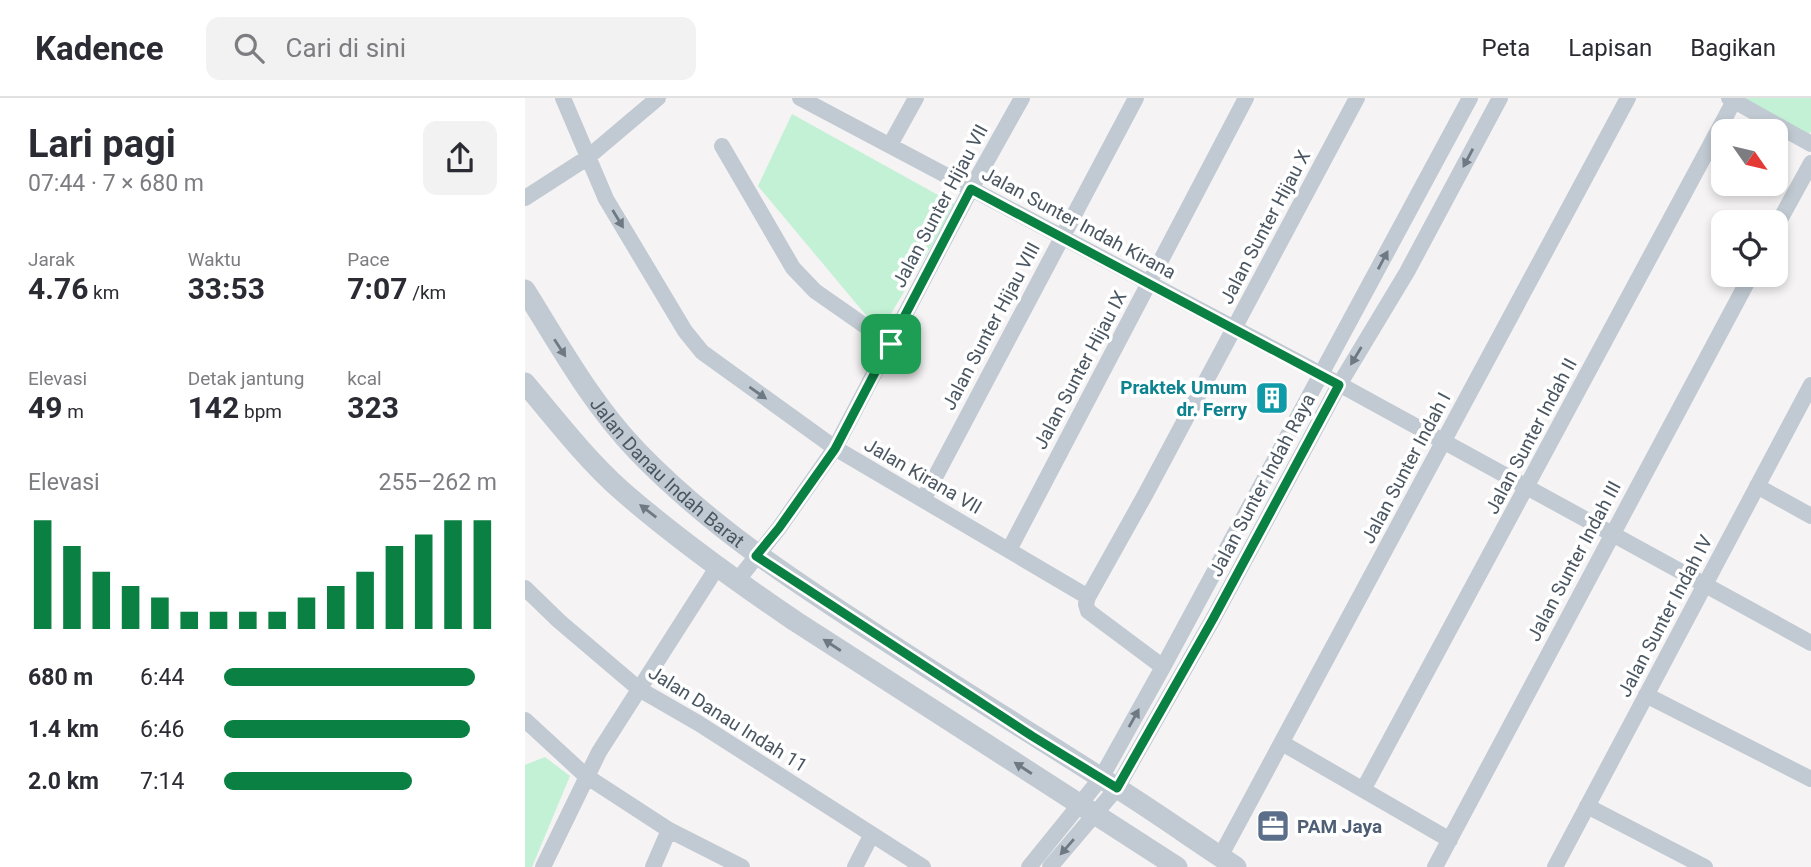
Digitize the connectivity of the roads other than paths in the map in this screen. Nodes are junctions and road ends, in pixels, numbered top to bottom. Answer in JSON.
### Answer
{"nodes":[{"id":1,"x":563,"y":98,"type":"edge"},
{"id":2,"x":658,"y":98,"type":"edge"},
{"id":3,"x":916,"y":98,"type":"edge"},
{"id":4,"x":1022,"y":98,"type":"edge"},
{"id":5,"x":1136,"y":98,"type":"edge"},
{"id":6,"x":1246,"y":98,"type":"edge"},
{"id":7,"x":1357,"y":98,"type":"edge"},
{"id":8,"x":1470,"y":98,"type":"edge"},
{"id":9,"x":1500,"y":98,"type":"edge"},
{"id":10,"x":1627,"y":98,"type":"edge"},
{"id":11,"x":1732,"y":99,"type":"edge"},
{"id":12,"x":807,"y":100,"type":"edge"},
{"id":13,"x":1811,"y":144,"type":"edge"},
{"id":14,"x":890,"y":145,"type":"junction"},
{"id":15,"x":722,"y":146,"type":"dead end"},
{"id":16,"x":587,"y":158,"type":"junction"},
{"id":17,"x":1811,"y":163,"type":"edge"},
{"id":18,"x":971,"y":189,"type":"junction"},
{"id":19,"x":525,"y":198,"type":"edge"},
{"id":20,"x":1785,"y":210,"type":"edge"},
{"id":21,"x":1062,"y":238,"type":"junction"},
{"id":22,"x":1149,"y":285,"type":"junction"},
{"id":23,"x":1745,"y":287,"type":"edge"},
{"id":24,"x":525,"y":290,"type":"edge"},
{"id":25,"x":1234,"y":329,"type":"junction"},
{"id":26,"x":891,"y":344,"type":"junction"},
{"id":27,"x":1322,"y":375,"type":"junction"},
{"id":28,"x":525,"y":383,"type":"edge"},
{"id":29,"x":1339,"y":385,"type":"junction"},
{"id":30,"x":1809,"y":395,"type":"edge"},
{"id":31,"x":1443,"y":442,"type":"junction"},
{"id":32,"x":835,"y":449,"type":"junction"},
{"id":33,"x":1757,"y":486,"type":"junction"},
{"id":34,"x":1528,"y":488,"type":"junction"},
{"id":35,"x":923,"y":500,"type":"junction"},
{"id":36,"x":1811,"y":516,"type":"edge"},
{"id":37,"x":1611,"y":534,"type":"junction"},
{"id":38,"x":1009,"y":550,"type":"junction"},
{"id":39,"x":756,"y":556,"type":"junction"},
{"id":40,"x":718,"y":566,"type":"junction"},
{"id":41,"x":737,"y":581,"type":"junction"},
{"id":42,"x":1705,"y":586,"type":"junction"},
{"id":43,"x":525,"y":588,"type":"edge"},
{"id":44,"x":1088,"y":597,"type":"junction"},
{"id":45,"x":1811,"y":643,"type":"edge"},
{"id":46,"x":1163,"y":667,"type":"junction"},
{"id":47,"x":639,"y":689,"type":"junction"},
{"id":48,"x":1646,"y":695,"type":"junction"},
{"id":49,"x":525,"y":720,"type":"edge"},
{"id":50,"x":531,"y":735,"type":"edge"},
{"id":51,"x":1282,"y":743,"type":"junction"},
{"id":52,"x":586,"y":776,"type":"junction"},
{"id":53,"x":1811,"y":779,"type":"edge"},
{"id":54,"x":1109,"y":783,"type":"junction"},
{"id":55,"x":1363,"y":790,"type":"junction"},
{"id":56,"x":1587,"y":806,"type":"junction"},
{"id":57,"x":1088,"y":809,"type":"junction"},
{"id":58,"x":669,"y":830,"type":"junction"},
{"id":59,"x":872,"y":834,"type":"junction"},
{"id":60,"x":1450,"y":840,"type":"junction"},
{"id":61,"x":1228,"y":862,"type":"edge"},
{"id":62,"x":543,"y":867,"type":"edge"},
{"id":63,"x":653,"y":867,"type":"edge"},
{"id":64,"x":742,"y":867,"type":"edge"},
{"id":65,"x":855,"y":867,"type":"edge"},
{"id":66,"x":923,"y":867,"type":"edge"},
{"id":67,"x":1029,"y":867,"type":"edge"},
{"id":68,"x":1050,"y":867,"type":"edge"},
{"id":69,"x":1177,"y":867,"type":"edge"},
{"id":70,"x":1435,"y":867,"type":"edge"},
{"id":71,"x":1555,"y":867,"type":"edge"},
{"id":72,"x":1705,"y":867,"type":"edge"}],
"edges":[{"from":1,"to":16,"type":"street","name":"Jalan Kirana VII"},
{"from":2,"to":16,"type":"street"},
{"from":3,"to":14,"type":"street"},
{"from":4,"to":18,"type":"street","name":"Jalan Sunter Hijau VII"},
{"from":5,"to":21,"type":"street","name":"Jalan Sunter Hijau VIII"},
{"from":6,"to":22,"type":"street","name":"Jalan Sunter Hijau IX"},
{"from":7,"to":25,"type":"street","name":"Jalan Sunter Hijau X"},
{"from":27,"to":8,"type":"street","name":"Jalan Sunter Indah Raya","one_way":true},
{"from":9,"to":29,"type":"street","name":"Jalan Sunter Indah Raya","one_way":true},
{"from":10,"to":31,"type":"street","name":"Jalan Sunter Indah I"},
{"from":11,"to":13,"type":"street","name":"Jalan Sunter Indah II"},
{"from":11,"to":34,"type":"street","name":"Jalan Sunter Indah II"},
{"from":12,"to":14,"type":"street","name":"Jalan Sunter Indah Kirana"},
{"from":14,"to":18,"type":"street","name":"Jalan Sunter Indah Kirana"},
{"from":15,"to":26,"type":"street"},
{"from":16,"to":19,"type":"street"},
{"from":16,"to":32,"type":"street","name":"Jalan Kirana VII","one_way":true},
{"from":17,"to":20,"type":"street"},
{"from":18,"to":21,"type":"street","name":"Jalan Sunter Indah Kirana"},
{"from":18,"to":26,"type":"street","name":"Jalan Sunter Hijau VII"},
{"from":21,"to":22,"type":"street","name":"Jalan Sunter Indah Kirana"},
{"from":21,"to":35,"type":"street","name":"Jalan Sunter Hijau VIII"},
{"from":22,"to":25,"type":"street","name":"Jalan Sunter Indah Kirana"},
{"from":22,"to":38,"type":"street","name":"Jalan Sunter Hijau IX"},
{"from":23,"to":37,"type":"street","name":"Jalan Sunter Indah III"},
{"from":24,"to":39,"type":"street","name":"Jalan Danau Indah Barat","one_way":true},
{"from":25,"to":27,"type":"street","name":"Jalan Sunter Indah Kirana"},
{"from":25,"to":44,"type":"street","name":"Jalan Sunter Hijau X"},
{"from":26,"to":32,"type":"street","name":"Jalan Sunter Hijau VII"},
{"from":27,"to":29,"type":"street","name":"Jalan Sunter Indah Kirana"},
{"from":27,"to":46,"type":"street","name":"Jalan Sunter Indah Raya"},
{"from":40,"to":28,"type":"street","name":"Jalan Danau Indah Barat","one_way":true},
{"from":29,"to":31,"type":"street","name":"Jalan Sunter Indah Kirana"},
{"from":29,"to":54,"type":"street","name":"Jalan Sunter Indah Raya"},
{"from":30,"to":33,"type":"street","name":"Jalan Sunter Indah IV"},
{"from":31,"to":34,"type":"street","name":"Jalan Sunter Indah Kirana"},
{"from":31,"to":51,"type":"street","name":"Jalan Sunter Indah I"},
{"from":32,"to":35,"type":"street","name":"Jalan Kirana VII"},
{"from":32,"to":39,"type":"street","name":"Jalan Sunter Hijau VII"},
{"from":33,"to":36,"type":"street"},
{"from":33,"to":42,"type":"street","name":"Jalan Sunter Indah IV"},
{"from":34,"to":37,"type":"street","name":"Jalan Sunter Indah Kirana"},
{"from":34,"to":55,"type":"street","name":"Jalan Sunter Indah II"},
{"from":35,"to":38,"type":"street","name":"Jalan Kirana VII"},
{"from":37,"to":42,"type":"street","name":"Jalan Sunter Indah Kirana"},
{"from":37,"to":60,"type":"street","name":"Jalan Sunter Indah III"},
{"from":38,"to":44,"type":"street","name":"Jalan Kirana VII"},
{"from":39,"to":41,"type":"street","name":"Jalan Sunter Hijau VII"},
{"from":39,"to":54,"type":"street","name":"Jalan Danau Indah Barat"},
{"from":40,"to":41,"type":"street","name":"Jalan Danau Indah Barat"},
{"from":40,"to":47,"type":"street"},
{"from":57,"to":41,"type":"street","name":"Jalan Danau Indah Barat","one_way":true},
{"from":42,"to":45,"type":"street","name":"Jalan Sunter Indah Kirana"},
{"from":42,"to":48,"type":"street","name":"Jalan Sunter Indah IV"},
{"from":43,"to":47,"type":"street","name":"Jalan Danau Indah 11"},
{"from":44,"to":46,"type":"street","name":"Jalan Kirana VII"},
{"from":54,"to":46,"type":"street","name":"Jalan Sunter Indah Raya","one_way":true},
{"from":47,"to":52,"type":"street"},
{"from":47,"to":59,"type":"street","name":"Jalan Danau Indah 11"},
{"from":48,"to":53,"type":"street"},
{"from":48,"to":56,"type":"street","name":"Jalan Sunter Indah IV"},
{"from":49,"to":50,"type":"street"},
{"from":50,"to":52,"type":"street"},
{"from":51,"to":55,"type":"street"},
{"from":51,"to":61,"type":"street","name":"Jalan Sunter Indah I"},
{"from":52,"to":58,"type":"street"},
{"from":52,"to":62,"type":"street"},
{"from":54,"to":57,"type":"street","name":"Jalan Sunter Indah Raya"},
{"from":54,"to":61,"type":"street","name":"Jalan Danau Indah Barat"},
{"from":55,"to":60,"type":"street"},
{"from":56,"to":71,"type":"street","name":"Jalan Sunter Indah IV"},
{"from":56,"to":72,"type":"street"},
{"from":57,"to":67,"type":"street"},
{"from":57,"to":68,"type":"street","one_way":true},
{"from":57,"to":69,"type":"street","name":"Jalan Danau Indah Barat"},
{"from":58,"to":63,"type":"street"},
{"from":58,"to":64,"type":"street"},
{"from":59,"to":65,"type":"street"},
{"from":59,"to":66,"type":"street","name":"Jalan Danau Indah 11"},
{"from":60,"to":70,"type":"street","name":"Jalan Sunter Indah III"}]}
